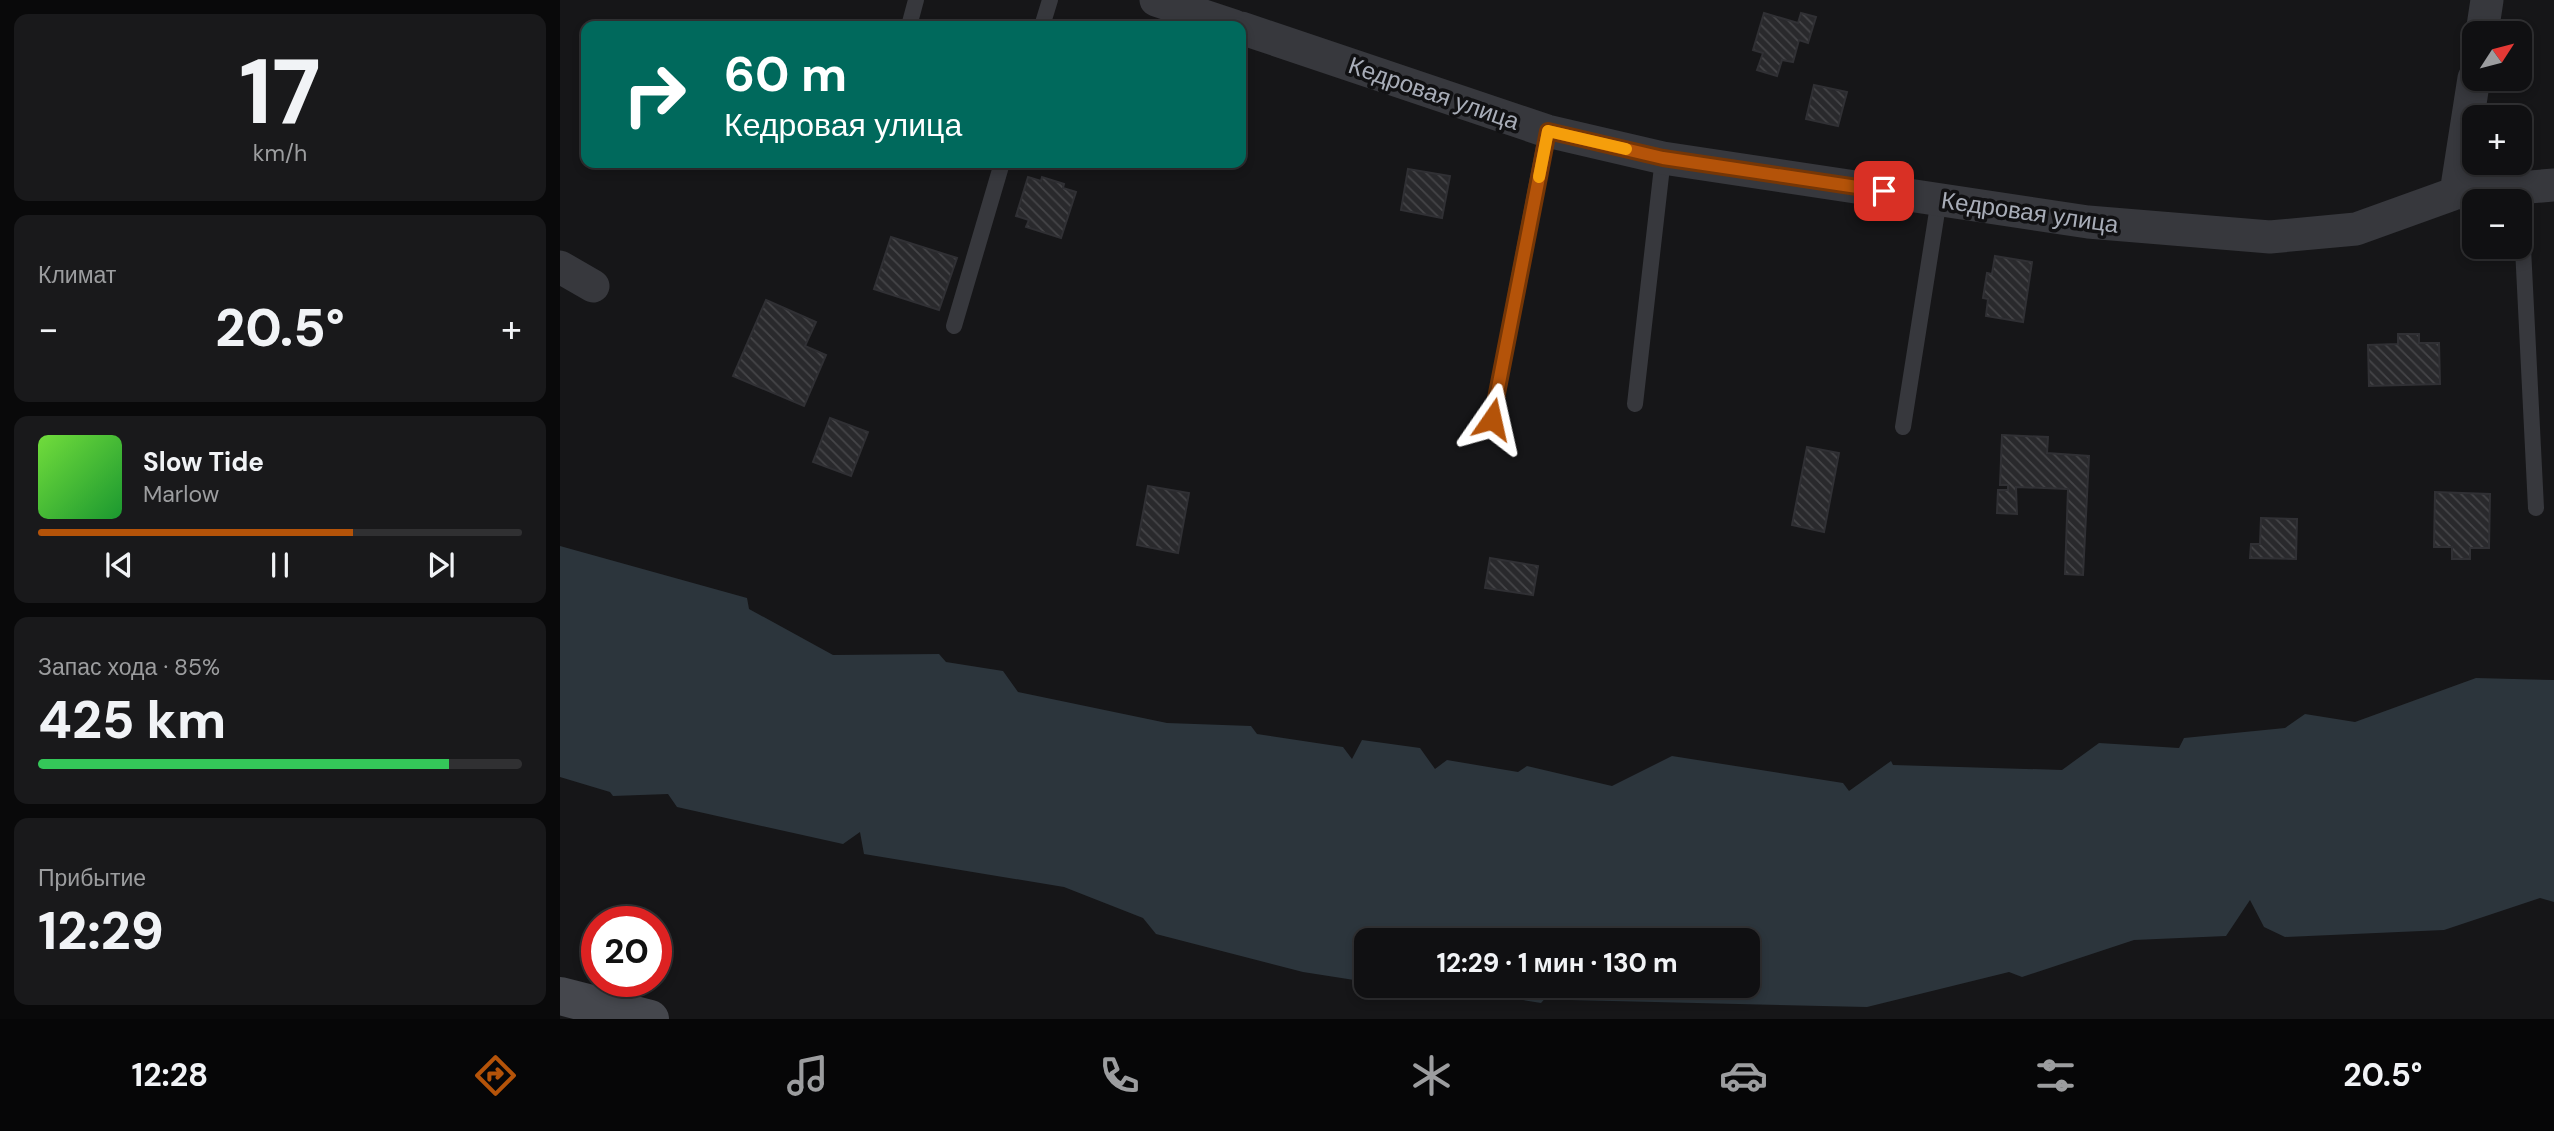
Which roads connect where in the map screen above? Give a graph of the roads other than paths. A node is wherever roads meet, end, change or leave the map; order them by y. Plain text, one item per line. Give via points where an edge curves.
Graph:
1 (916, 0) edge
2 (1050, 0) edge
3 (1156, 0) edge
4 (2487, 0) edge
5 (910, 21) edge
6 (1044, 21) edge
7 (1219, 21) edge
8 (2484, 21) edge
9 (1246, 31) edge
10 (2472, 91) edge
11 (1548, 131) junction
12 (1663, 158) junction
13 (1001, 168) edge
14 (2554, 185) edge
15 (2520, 188) junction
16 (2456, 193) junction
17 (1939, 199) junction
18 (560, 267) edge
19 (593, 286) dead end
20 (954, 326) dead end
21 (1635, 404) dead end
22 (1492, 419) dead end
23 (1903, 427) dead end
24 (2536, 508) dead end
25 (560, 996) edge
26 (650, 1019) edge

1 - 5 lane
2 - 6 lane
3 - 7 street
4 - 8 street
9 - 11 street, Кедровая улица
10 - 16 street
11 - 12 street, Кедровая улица
11 - 22 lane
12 - 17 street, Кедровая улица
12 - 21 lane
13 - 20 lane
14 - 15 street, Кедровая улица
15 - 16 street, Кедровая улица
15 - 24 lane
16 - 17 street, Кедровая улица via 2356,229 2270,237 2088,222
17 - 23 lane
18 - 19 street
25 - 26 main road

